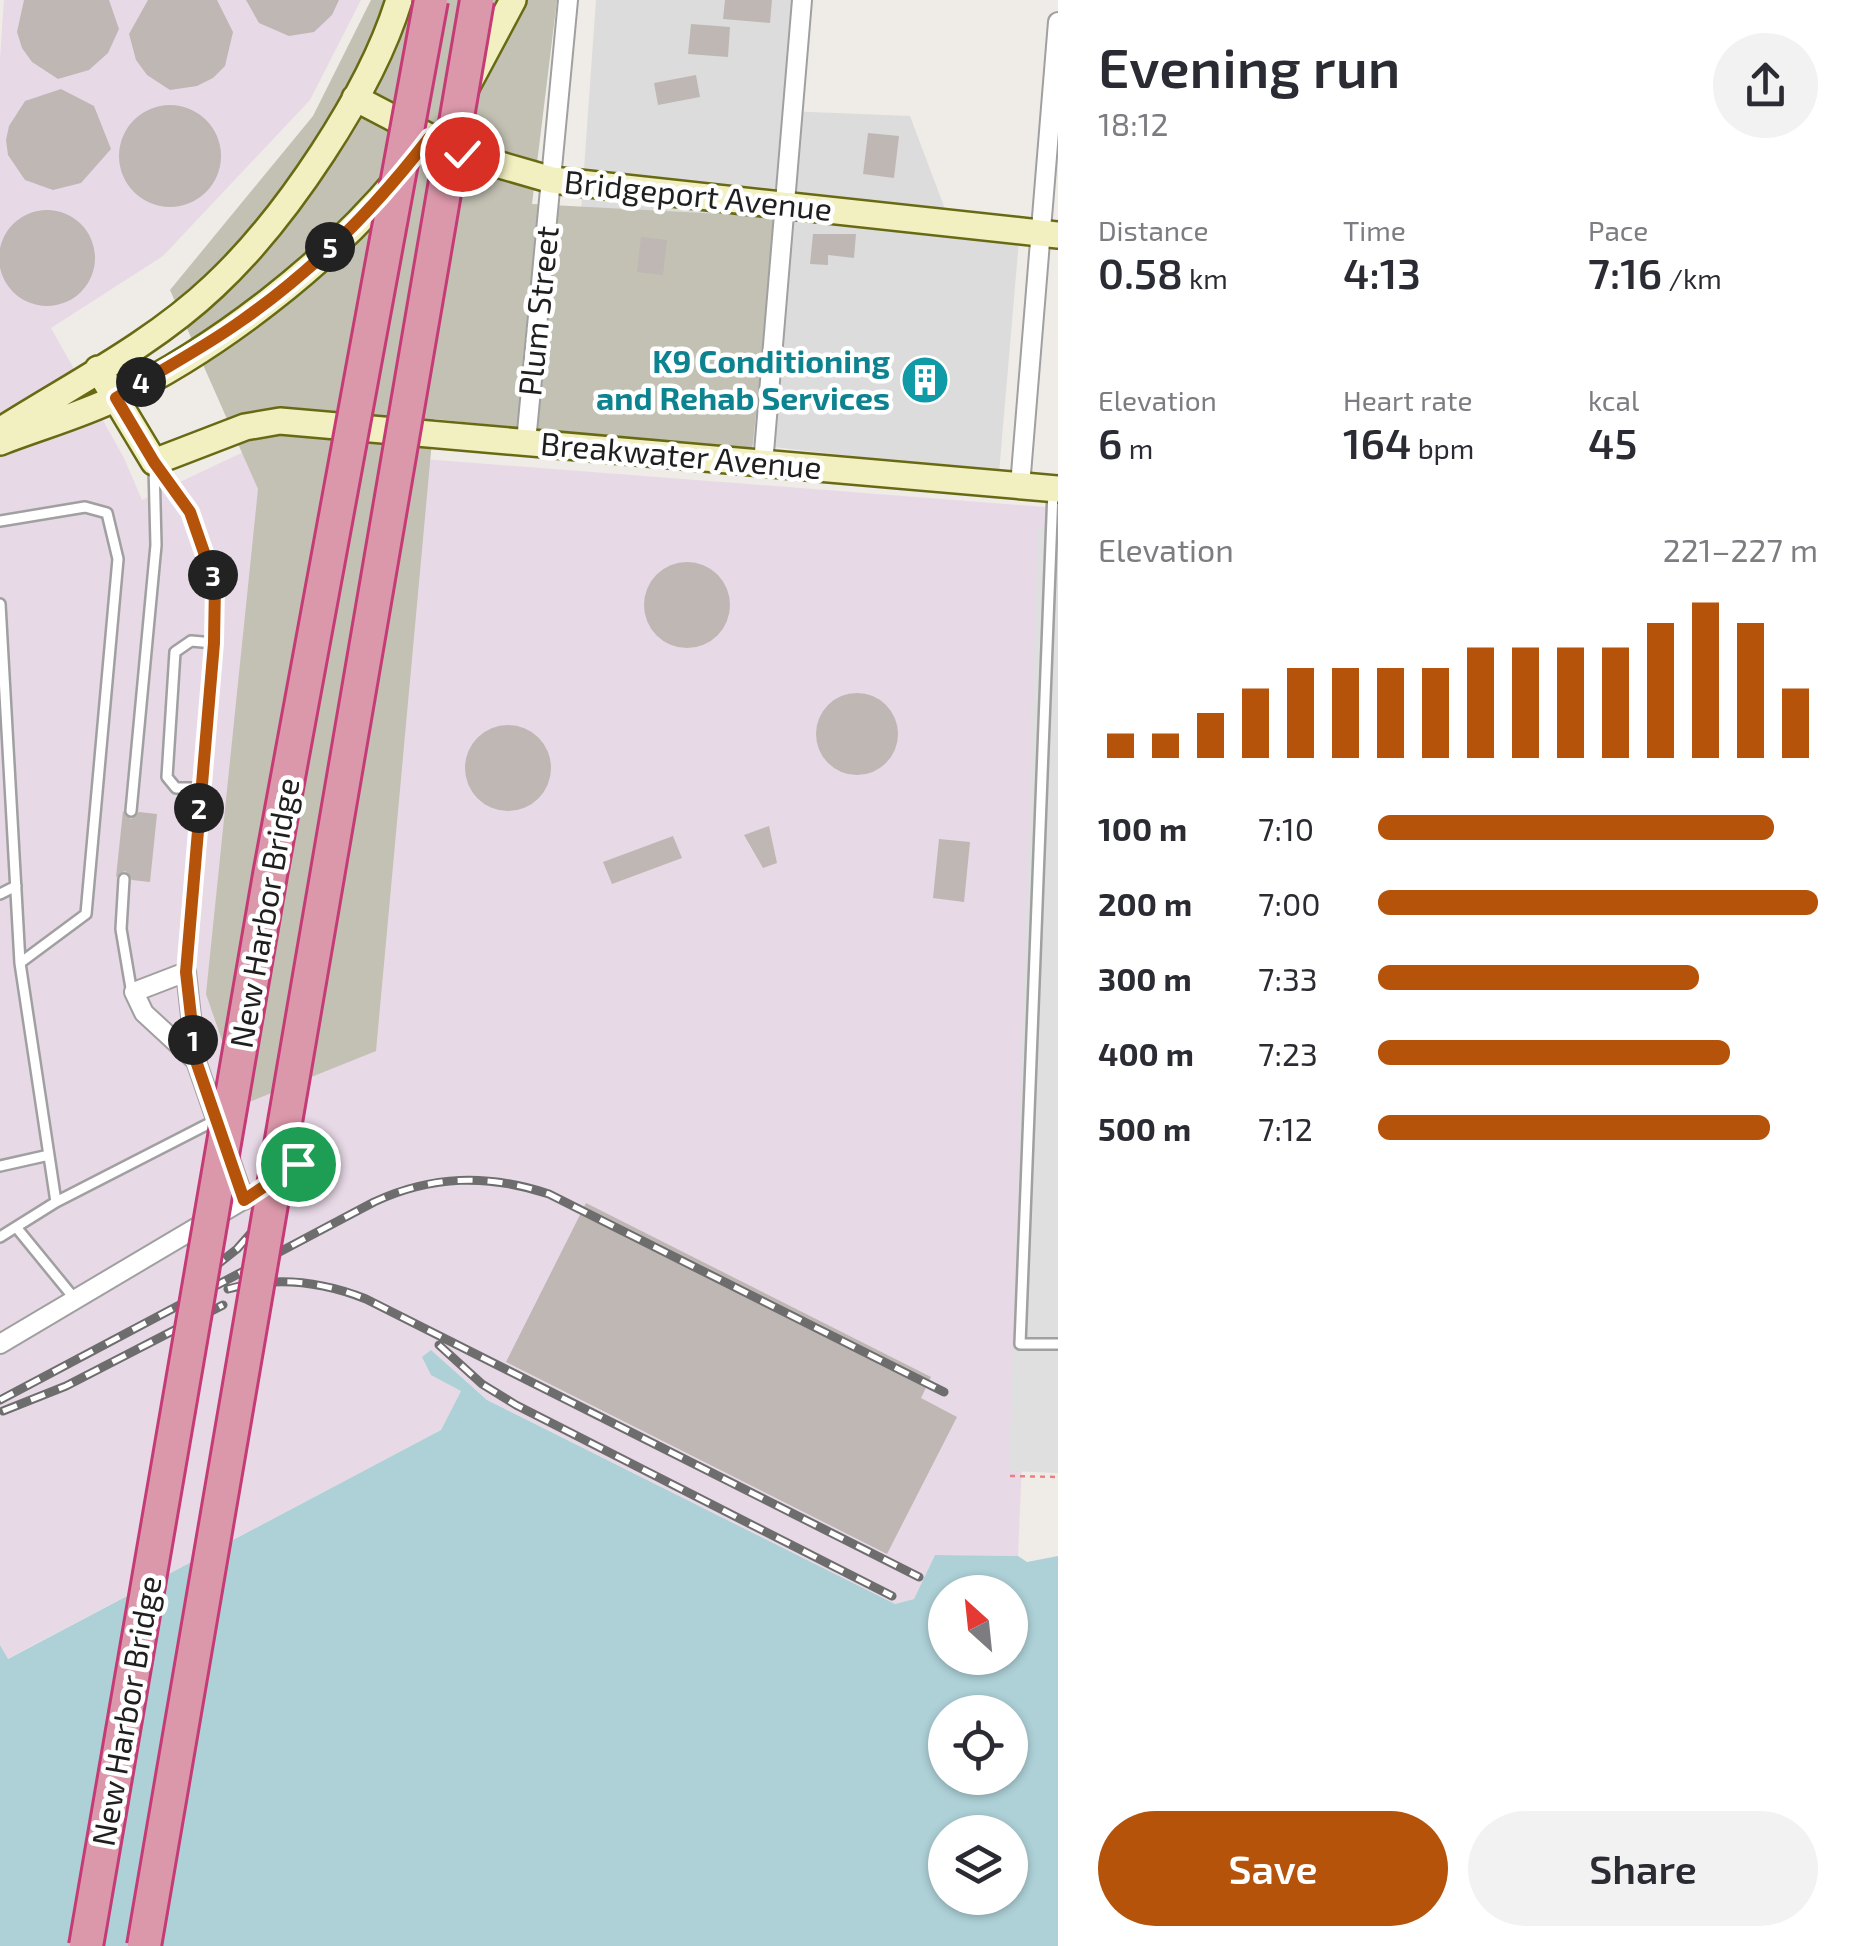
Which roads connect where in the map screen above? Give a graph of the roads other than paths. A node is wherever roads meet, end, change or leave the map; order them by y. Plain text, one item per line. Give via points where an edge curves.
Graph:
1 (399, 0) edge
2 (431, 0) edge
3 (477, 0) edge
4 (513, 0) edge
5 (568, 0) edge
6 (802, 0) edge
7 (1058, 22) edge
8 (355, 98) junction
9 (429, 138) junction
10 (552, 180) junction
11 (786, 206) junction
12 (1050, 234) edge
13 (98, 370) junction
14 (116, 398) junction
15 (0, 432) edge
16 (0, 442) edge
17 (526, 442) junction
18 (154, 462) junction
19 (763, 464) junction
20 (1020, 486) junction
21 (1056, 489) edge
22 (0, 521) edge
23 (0, 605) edge
24 (214, 643) junction
25 (201, 788) junction
26 (132, 811) dead end
27 (124, 880) dead end
28 (16, 886) junction
29 (0, 894) edge
30 (20, 963) junction
31 (186, 972) junction
32 (132, 994) junction
33 (196, 1061) junction
34 (214, 1120) junction
35 (50, 1155) junction
36 (298, 1164) dead end
37 (0, 1166) edge
38 (244, 1200) junction
39 (56, 1202) junction
40 (16, 1227) junction
41 (0, 1237) edge
42 (74, 1298) junction
43 (0, 1344) edge
44 (1058, 1344) edge
45 (86, 1946) edge
46 (144, 1946) edge

1 - 8 street via 388,37
2 - 45 highway, New Harbor Bridge, bridge via 270,876
3 - 46 highway, New Harbor Bridge, bridge
4 - 9 street via 460,98
5 - 10 street, Plum Street
6 - 11 street
7 - 12 street
8 - 9 street, Bridgeport Avenue
8 - 13 street via 260,236 214,287
9 - 10 street, Bridgeport Avenue via 512,172
9 - 14 street via 314,263 241,322
10 - 11 street, Bridgeport Avenue
10 - 17 street, Plum Street
11 - 12 street, Bridgeport Avenue
11 - 19 street
12 - 20 street
13 - 14 street
13 - 15 street
14 - 16 street
14 - 18 street
17 - 18 street, Breakwater Avenue via 256,424
17 - 19 street, Breakwater Avenue
18 - 24 lane via 190,512 204,546 215,584
18 - 26 lane via 156,546
19 - 20 street, Breakwater Avenue
20 - 21 street, Breakwater Avenue
21 - 44 lane via 1020,1344
22 - 30 lane via 85,506 107,513 118,559 86,914
23 - 28 lane
24 - 25 lane
24 - 25 lane via 191,641 175,652 166,777 176,788
25 - 31 lane
27 - 32 lane via 122,929
28 - 29 lane
28 - 30 lane
30 - 35 lane
31 - 32 street
31 - 33 street
32 - 33 street via 144,1014
33 - 34 street
34 - 38 street
34 - 39 lane
35 - 37 lane
35 - 39 lane
36 - 38 street
38 - 42 street
39 - 40 lane
40 - 41 lane
40 - 42 lane
42 - 43 street

